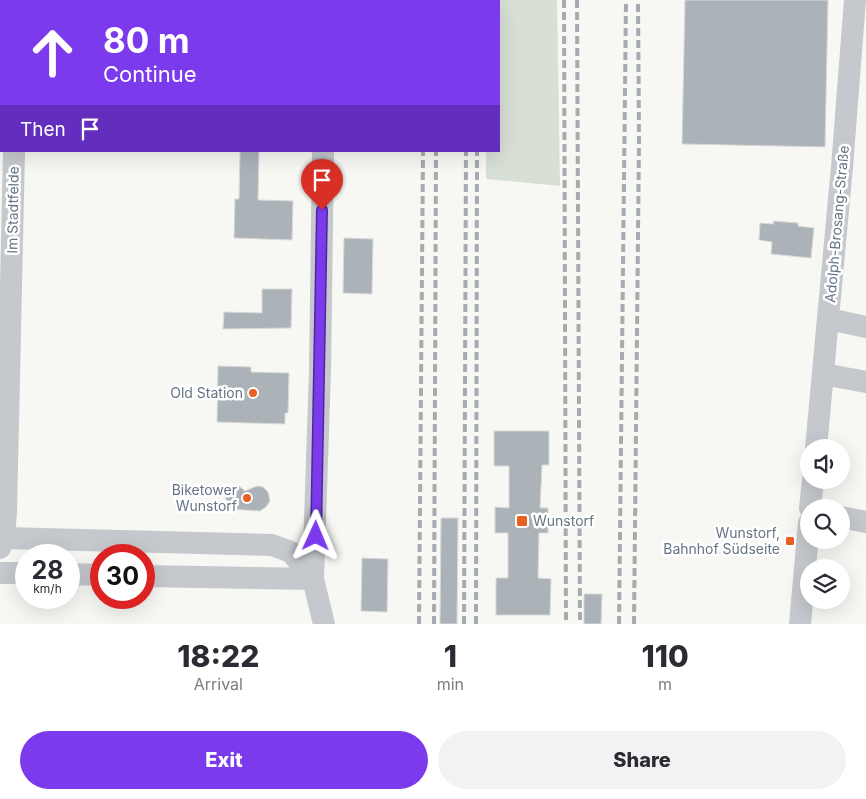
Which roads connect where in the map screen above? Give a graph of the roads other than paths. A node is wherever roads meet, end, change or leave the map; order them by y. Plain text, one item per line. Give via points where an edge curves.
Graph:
1 (855, 0) edge
2 (859, 46) edge
3 (14, 152) edge
4 (323, 152) edge
5 (829, 318) junction
6 (866, 327) edge
7 (824, 374) junction
8 (866, 382) edge
9 (817, 439) edge
10 (850, 519) edge
11 (866, 522) edge
12 (2, 543) edge
13 (807, 549) edge
14 (0, 573) edge
15 (15, 573) edge
16 (155, 576) edge
17 (313, 579) junction
18 (324, 624) edge
19 (800, 624) edge

1 - 2 street, Adolph-Brosang-Straße
2 - 5 street, Adolph-Brosang-Straße
3 - 12 street, Im Stadtfelde
4 - 17 street
5 - 6 street
5 - 7 street, Adolph-Brosang-Straße
7 - 8 street
7 - 9 street, Adolph-Brosang-Straße
10 - 11 street
12 - 17 street, Im Stadtfelde via 272,545 292,552
13 - 19 street
14 - 15 street
16 - 17 street
17 - 18 street

